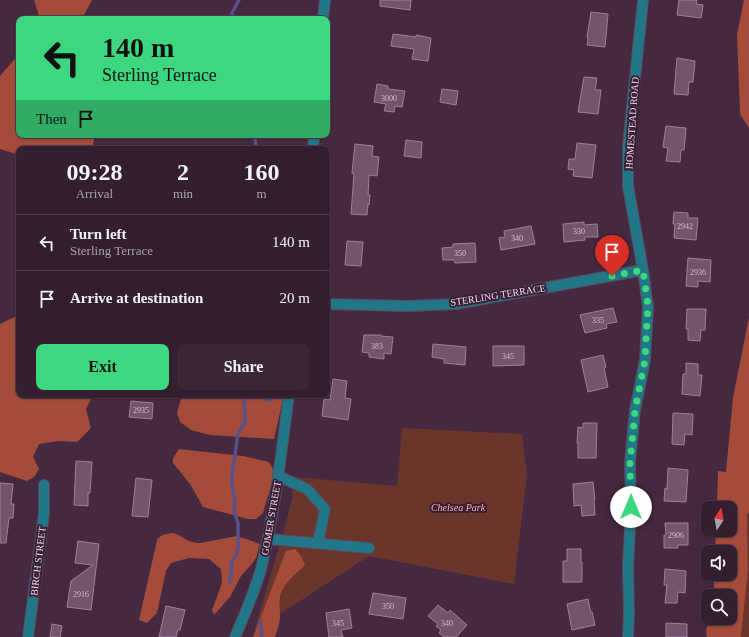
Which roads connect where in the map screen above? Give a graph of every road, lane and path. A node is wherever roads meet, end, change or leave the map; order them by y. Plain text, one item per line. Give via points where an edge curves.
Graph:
1 (325, 0) edge
2 (643, 0) edge
3 (323, 16) edge
4 (643, 270) junction
5 (330, 304) edge
6 (289, 398) edge
7 (278, 476) junction
8 (44, 485) dead end
9 (268, 539) junction
10 (318, 543) junction
11 (369, 548) dead end
12 (28, 637) edge
13 (235, 637) edge
14 (628, 637) edge

1 - 3 street
2 - 4 street, HOMESTEAD ROAD via 628,147 628,186
4 - 5 street, STERLING TERRACE via 456,304
4 - 14 street, HOMESTEAD ROAD via 648,306 645,360 635,410 630,462
6 - 7 street, GOMER STREET
7 - 9 street, GOMER STREET
7 - 10 street via 306,489 325,509
8 - 12 street, BIRCH STREET via 42,532
9 - 10 street
9 - 13 street, GOMER STREET via 261,570
10 - 11 street

